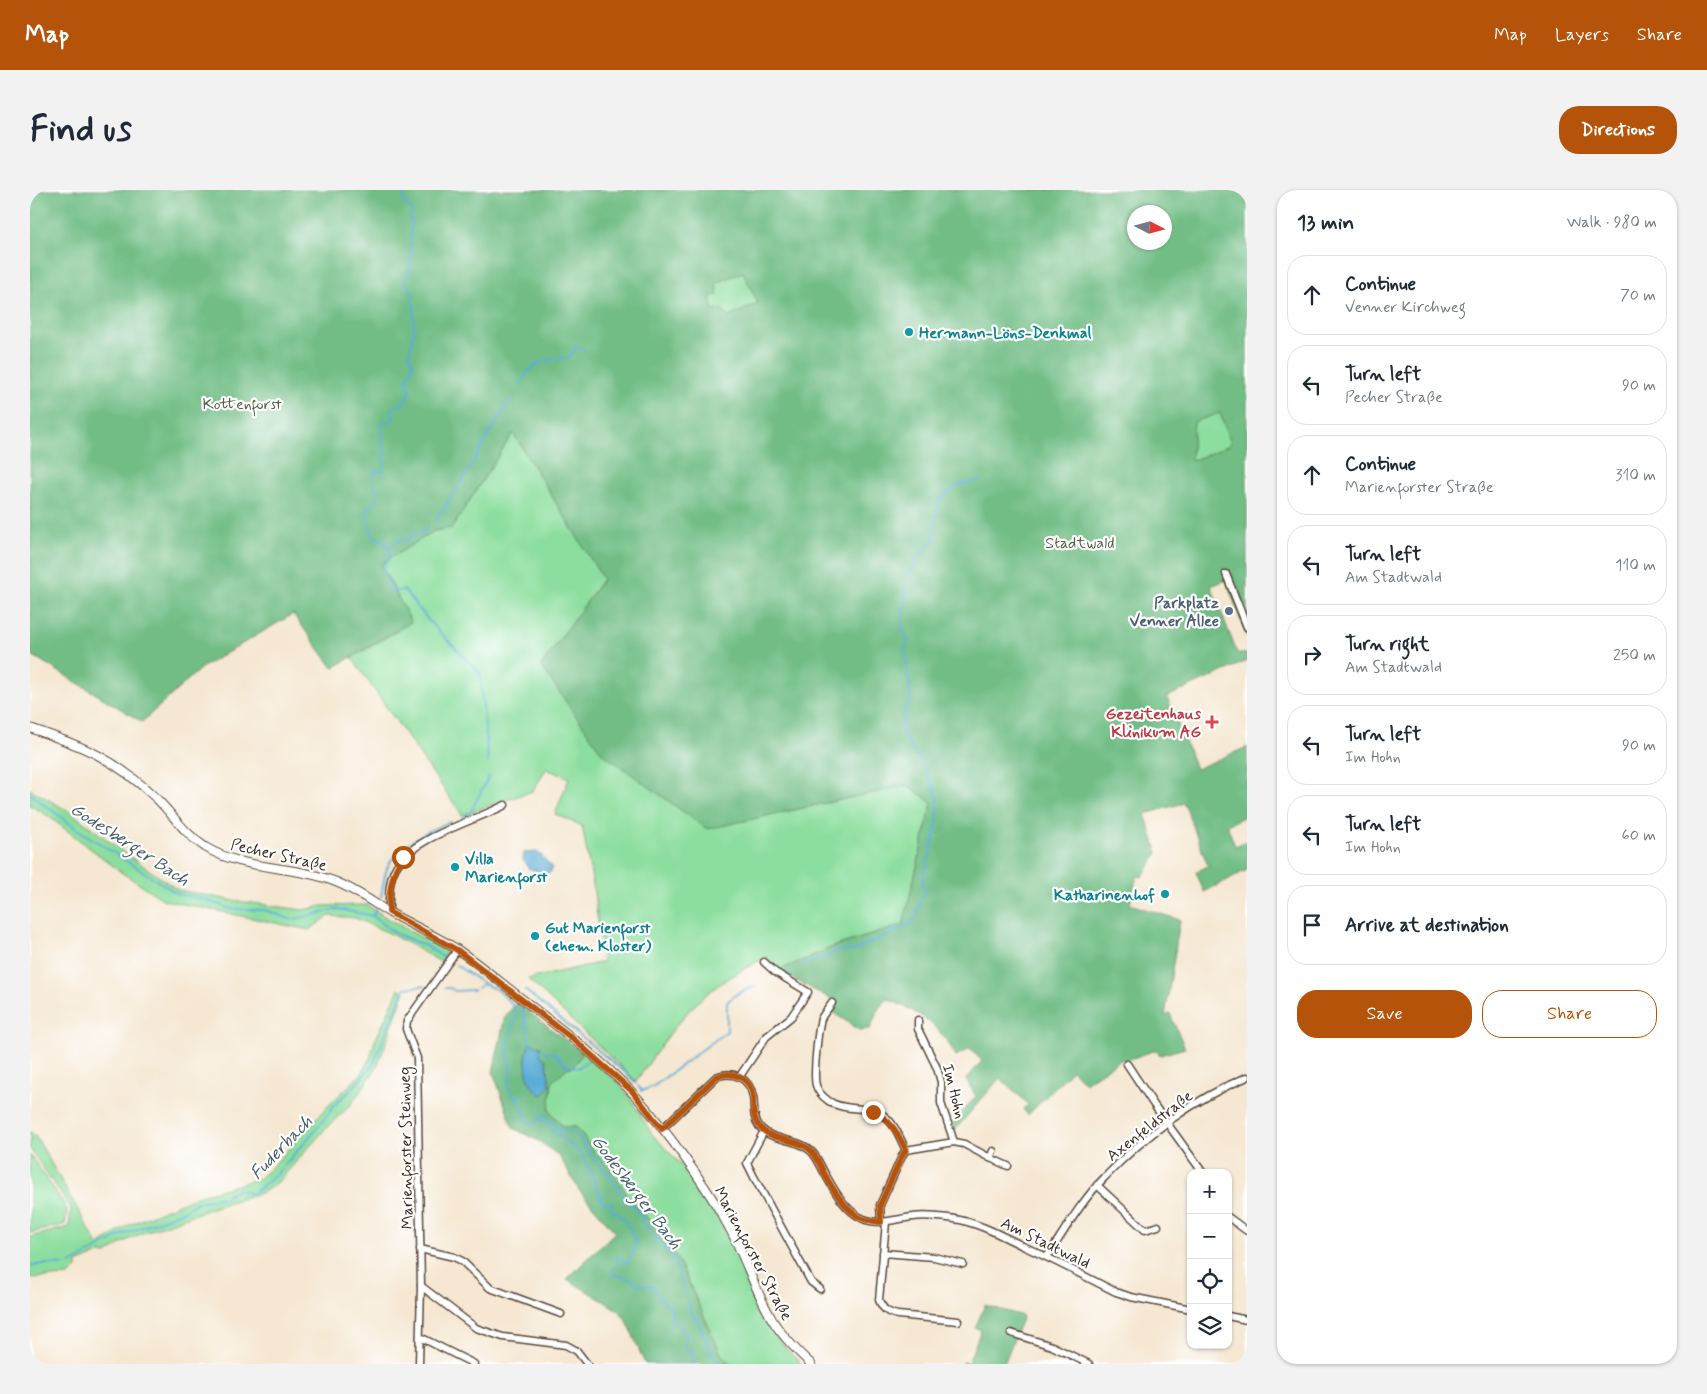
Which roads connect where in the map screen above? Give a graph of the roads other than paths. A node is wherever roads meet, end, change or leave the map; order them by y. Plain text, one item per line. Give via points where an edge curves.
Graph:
1 (1226, 574) dead end
2 (1247, 627) edge
3 (30, 728) edge
4 (505, 805) dead end
5 (389, 912) junction
6 (457, 950) junction
7 (764, 962) dead end
8 (832, 1003) dead end
9 (918, 1020) dead end
10 (1127, 1064) dead end
11 (740, 1076) junction
12 (1247, 1077) edge
13 (1168, 1123) junction
14 (662, 1129) junction
15 (764, 1131) junction
16 (954, 1142) junction
17 (906, 1150) junction
18 (1008, 1166) dead end
19 (1200, 1169) edge
20 (1097, 1185) junction
21 (1232, 1220) edge
22 (884, 1222) junction
23 (1158, 1226) dead end
24 (1247, 1231) edge
25 (420, 1250) junction
26 (883, 1253) junction
27 (1047, 1257) junction
28 (962, 1264) dead end
29 (421, 1286) junction
30 (820, 1289) dead end
31 (1187, 1308) edge
32 (561, 1314) dead end
33 (1232, 1317) edge
34 (1247, 1320) edge
35 (958, 1321) dead end
36 (1011, 1333) dead end
37 (420, 1338) junction
38 (419, 1364) edge
39 (474, 1364) edge
40 (588, 1364) edge
41 (811, 1364) edge
42 (1089, 1364) edge

1 - 2 street
3 - 5 main road, Pecher Straße via 77,744 118,766 205,847 235,860 333,880
4 - 5 street via 448,829 403,857 391,882
5 - 6 main road, Pecher Straße
6 - 14 main road, Marienforster Straße via 618,1078
6 - 25 street, Marienforster Steinweg via 407,1021 406,1029 418,1058
7 - 11 street via 808,992 791,1017 766,1037
8 - 17 street via 822,1019 816,1085 832,1103 862,1108 883,1116 892,1124
9 - 16 street, Im Hohn via 918,1029 938,1068 941,1103
10 - 13 street
11 - 14 street via 727,1074 716,1077
11 - 15 street via 750,1088 754,1114
12 - 13 street, Axenfeldstraße via 1225,1086
13 - 19 street
13 - 20 street, Axenfeldstraße
14 - 41 main road, Marienforster Straße via 698,1178 731,1232 772,1319
15 - 22 street, Am Stadtwald via 811,1151 832,1188 853,1213 864,1219
15 - 30 street via 747,1163 812,1282
16 - 17 street, Im Hohn
16 - 18 street, Im Hohn via 992,1155
17 - 22 street via 880,1205
20 - 23 street via 1145,1230
20 - 27 street, Axenfeldstraße
21 - 24 street
22 - 26 street
22 - 27 street, Am Stadtwald via 937,1216 958,1220
25 - 29 street, Marienforster Steinweg
25 - 32 street via 454,1256 494,1290
26 - 28 street via 934,1257
26 - 35 street via 879,1300 885,1311
27 - 31 street, Am Stadtwald via 1116,1292
29 - 37 street, Marienforster Steinweg
29 - 40 street via 476,1328 503,1336 566,1345 577,1351
33 - 34 street
36 - 42 street via 1052,1346
37 - 38 street, Marienforster Steinweg
37 - 39 street

